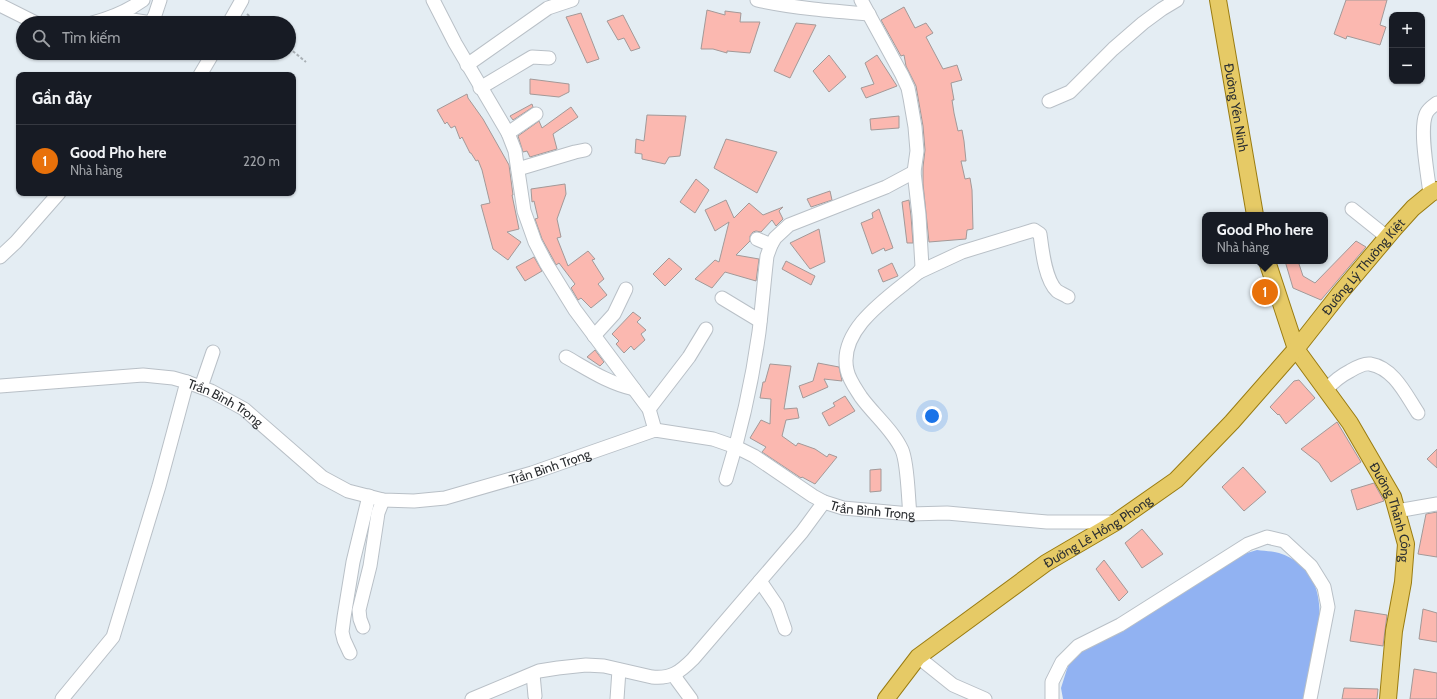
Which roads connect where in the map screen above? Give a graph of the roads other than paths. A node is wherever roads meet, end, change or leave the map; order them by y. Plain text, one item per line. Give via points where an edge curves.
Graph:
1 (143, 0) edge
2 (160, 0) edge
3 (433, 0) edge
4 (572, 0) edge
5 (757, 0) edge
6 (862, 0) edge
7 (1177, 0) edge
8 (1218, 0) edge
9 (239, 1) edge
10 (0, 4) edge
11 (869, 14) junction
12 (23, 16) edge
13 (114, 16) edge
14 (154, 16) edge
15 (232, 16) edge
16 (549, 58) dead end
17 (209, 60) edge
18 (468, 65) junction
19 (202, 72) edge
20 (480, 88) junction
21 (1049, 101) dead end
22 (1437, 104) edge
23 (536, 114) dead end
24 (508, 133) junction
25 (586, 150) dead end
26 (518, 169) junction
27 (914, 172) junction
28 (1434, 192) edge
29 (56, 196) edge
30 (1352, 209) dead end
31 (1254, 212) edge
32 (1387, 237) junction
33 (757, 239) dead end
34 (771, 245) junction
35 (0, 257) edge
36 (1268, 264) edge
37 (919, 272) junction
38 (626, 289) dead end
39 (1068, 297) dead end
40 (722, 298) dead end
41 (760, 322) junction
42 (706, 329) dead end
43 (594, 336) junction
44 (1296, 349) junction
45 (213, 352) dead end
46 (566, 357) dead end
47 (187, 382) junction
48 (0, 386) edge
49 (201, 387) junction
50 (634, 389) junction
51 (1326, 390) junction
52 (649, 409) junction
53 (1418, 413) dead end
54 (655, 430) junction
55 (736, 447) junction
56 (726, 478) dead end
57 (369, 496) junction
58 (383, 500) junction
59 (824, 502) junction
60 (1437, 504) edge
61 (1397, 511) junction
62 (910, 514) junction
63 (1116, 522) junction
64 (760, 581) junction
65 (363, 627) dead end
66 (785, 629) dead end
67 (350, 653) dead end
68 (918, 657) junction
69 (619, 670) junction
70 (533, 674) junction
71 (675, 675) junction
72 (535, 696) dead end
73 (62, 699) edge
74 (472, 699) edge
75 (617, 699) edge
76 (691, 699) edge
77 (886, 699) edge
78 (985, 699) edge
79 (1052, 699) edge
80 (1310, 699) edge
81 (1388, 699) edge

1 - 13 street
2 - 14 street
3 - 18 street
4 - 18 street via 548,8
5 - 11 street
6 - 11 street
7 - 21 street via 1143,23 1070,92
8 - 31 main road, Đường Yên Ninh
9 - 15 street
10 - 12 street
11 - 27 street via 908,88 916,133
16 - 20 street via 532,57
17 - 19 street
18 - 20 street
20 - 24 street
22 - 28 street via 1426,114 1424,125 1424,144
23 - 24 street
24 - 26 street
25 - 26 street
26 - 43 street via 524,211 535,242 575,310
27 - 34 street via 886,187 789,225
27 - 37 street via 922,267
28 - 32 main road, Đường Lý Thường Kiệt via 1413,208
29 - 35 street
30 - 32 street
32 - 44 main road, Đường Lý Thường Kiệt
33 - 34 street
34 - 41 street via 767,256
36 - 44 main road
37 - 39 street via 962,252 1034,230 1040,234 1051,282 1057,290
37 - 62 street via 876,307 850,340 846,353 852,383 903,452
38 - 43 street via 614,314
40 - 41 street
41 - 55 street via 749,392
42 - 52 street via 689,358
43 - 50 street
44 - 51 main road, Đường Thành Công
44 - 63 main road, Đường Lê Hồng Phong via 1232,422 1176,480
45 - 49 street
46 - 50 street via 606,380
47 - 48 street, Trần Bình Trọng via 143,375
47 - 49 street, Trần Bình Trọng
47 - 73 street via 113,638
49 - 57 street, Trần Bình Trọng via 244,409 322,477 348,491
50 - 52 street
51 - 53 street via 1334,380 1360,365 1369,363 1392,376
51 - 61 main road, Đường Thành Công via 1375,464 1393,496
52 - 54 street
54 - 55 street, Trần Bình Trọng via 713,439
54 - 58 street, Trần Bình Trọng via 532,472 445,498
55 - 56 street
55 - 59 street, Trần Bình Trọng
57 - 58 street, Trần Bình Trọng
57 - 67 street via 353,562 342,632
58 - 65 street via 378,513 370,566 359,610
59 - 62 street, Trần Bình Trọng via 843,508
59 - 64 street
60 - 61 street
61 - 81 main road, Đường Thành Công via 1406,544 1404,582 1394,631
62 - 63 street, Trần Bình Trọng via 947,513 1047,522
63 - 68 main road, Đường Lê Hồng Phong via 1046,563
64 - 66 street via 777,606
64 - 71 street via 693,659
68 - 77 main road, Đường Lê Hồng Phong
68 - 78 street via 953,685
69 - 70 street via 586,665
69 - 71 street via 659,678
69 - 75 street
70 - 72 street
70 - 74 street
71 - 76 street
79 - 80 street via 1052,682 1062,662 1078,646 1120,625 1248,544 1266,537 1284,541 1312,566 1324,587 1328,607

